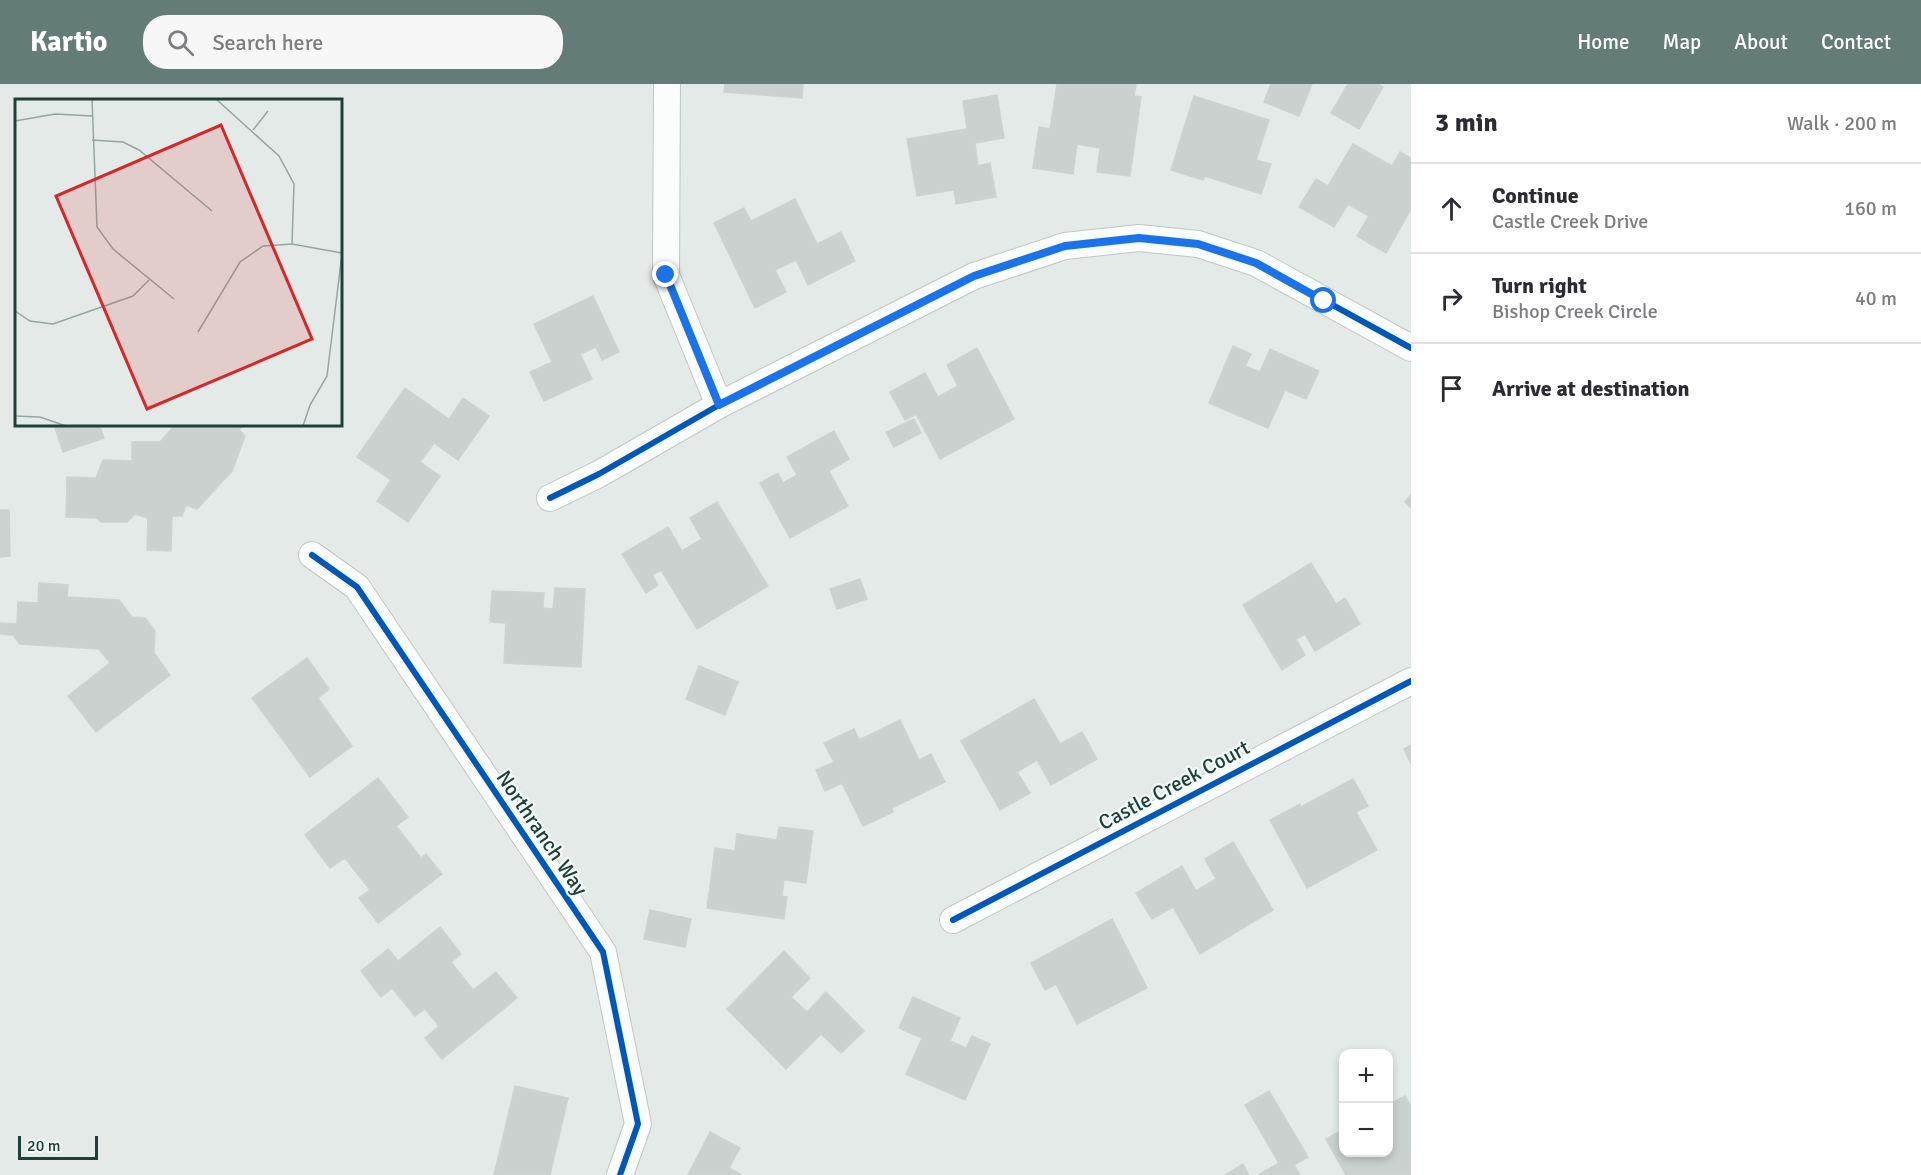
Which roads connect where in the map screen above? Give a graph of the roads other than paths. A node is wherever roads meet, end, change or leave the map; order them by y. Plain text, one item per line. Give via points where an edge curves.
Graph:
1 (667, 84) edge
2 (1411, 348) edge
3 (719, 405) junction
4 (549, 498) dead end
5 (312, 555) dead end
6 (1411, 681) edge
7 (953, 920) dead end
8 (620, 1175) edge

1 - 3 street via 666,275
2 - 3 street via 1256,263 1198,244 1139,238 1065,246 974,276
3 - 4 street
5 - 8 street, Northranch Way via 357,587 603,952 638,1124
6 - 7 street, Castle Creek Court

